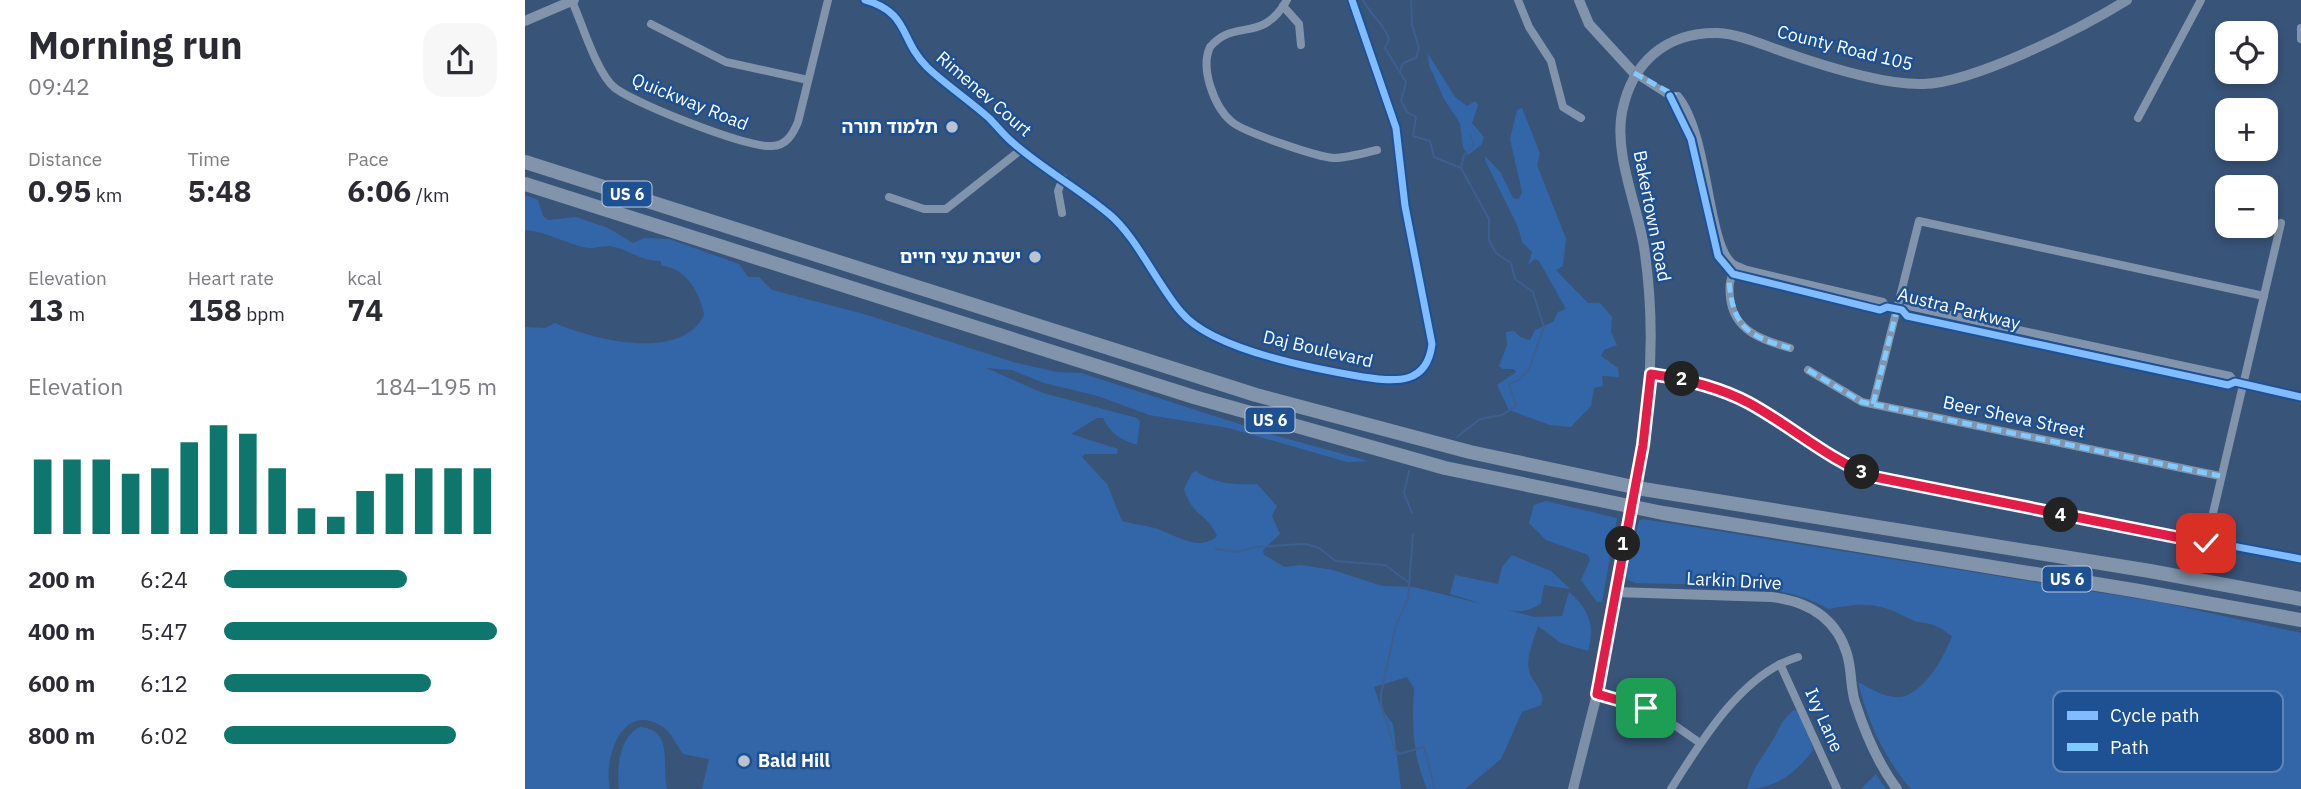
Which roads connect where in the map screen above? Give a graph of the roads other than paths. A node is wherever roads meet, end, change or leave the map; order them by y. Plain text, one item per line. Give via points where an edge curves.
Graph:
1 (828, 0) edge
2 (865, 0) edge
3 (1352, 0) edge
4 (1518, 0) edge
5 (1579, 0) edge
6 (2127, 0) edge
7 (2201, 0) edge
8 (573, 1) edge
9 (1285, 3) edge
10 (525, 21) edge
11 (650, 24) dead end
12 (2301, 28) edge
13 (2301, 39) edge
14 (1301, 45) dead end
15 (1635, 73) junction
16 (808, 80) junction
17 (1581, 118) dead end
18 (2138, 118) dead end
19 (1022, 149) junction
20 (1377, 150) dead end
21 (525, 162) edge
22 (1063, 178) junction
23 (525, 184) edge
24 (889, 197) dead end
25 (1062, 213) dead end
26 (2281, 223) dead end
27 (1735, 270) junction
28 (2264, 296) junction
29 (1899, 309) junction
30 (1790, 348) dead end
31 (1808, 370) dead end
32 (1651, 374) junction
33 (2239, 383) junction
34 (2301, 397) edge
35 (1873, 404) junction
36 (2220, 476) junction
37 (2206, 543) junction
38 (2301, 559) edge
39 (1615, 592) junction
40 (2301, 599) edge
41 (2301, 621) edge
42 (1798, 657) dead end
43 (1780, 664) junction
44 (1597, 694) junction
45 (1700, 743) junction
46 (1573, 789) edge
47 (1671, 789) edge
48 (1837, 789) edge
49 (1897, 789) edge

1 - 16 street, Quickway Road
2 - 19 street, Rimenev Court via 890,10 927,66
3 - 22 street, Daj Boulevard via 1396,128 1405,206 1432,344 1430,359 1420,373 1388,381 1359,376 1229,344 1205,333 1180,312 1121,225
4 - 17 street via 1551,61 1563,107
5 - 15 street via 1589,24
6 - 15 main road, County Road 105 via 2052,40 1939,83 1906,83 1855,72 1719,33 1680,38 1655,52
7 - 18 street
8 - 10 street
8 - 16 street, Quickway Road via 614,88 736,139 772,146 788,139 798,122
9 - 14 street via 1299,24
9 - 20 street via 1263,27 1226,33 1210,47 1207,70 1221,110 1241,128 1312,153 1335,158
11 - 16 street via 726,62
12 - 13 street
15 - 27 street via 1671,96 1691,139 1717,256
15 - 32 main road, Bakertown Road via 1622,112 1621,141 1644,250
19 - 22 street, Rimenev Court
19 - 24 street via 946,209 924,209
21 - 40 highway, US 6 via 1221,384 1422,440 1655,491
22 - 25 street via 1058,191
23 - 41 highway, US 6 via 1218,405 1445,468 1663,513
26 - 28 street
27 - 29 street, Austra Parkway via 1880,310
27 - 30 street via 1729,281 1737,319 1747,331
28 - 29 street via 1919,221
28 - 33 street
29 - 33 street, Austra Parkway via 1923,309 2230,376
29 - 35 street
31 - 35 street, Beer Sheva Street
32 - 37 street via 1695,382 1739,398 1828,456 1875,477
32 - 39 main road, Bakertown Road, bridge
33 - 34 street, Austra Parkway
33 - 36 street
35 - 36 street, Beer Sheva Street
36 - 37 street
37 - 38 street
39 - 44 main road, Bakertown Road
39 - 49 street, Larkin Drive via 1771,597 1792,599 1818,611 1840,636 1856,703
42 - 43 street
43 - 45 street via 1724,710
43 - 48 street, Ivy Lane
44 - 45 street via 1657,713
44 - 46 main road, Bakertown Road
45 - 47 street

